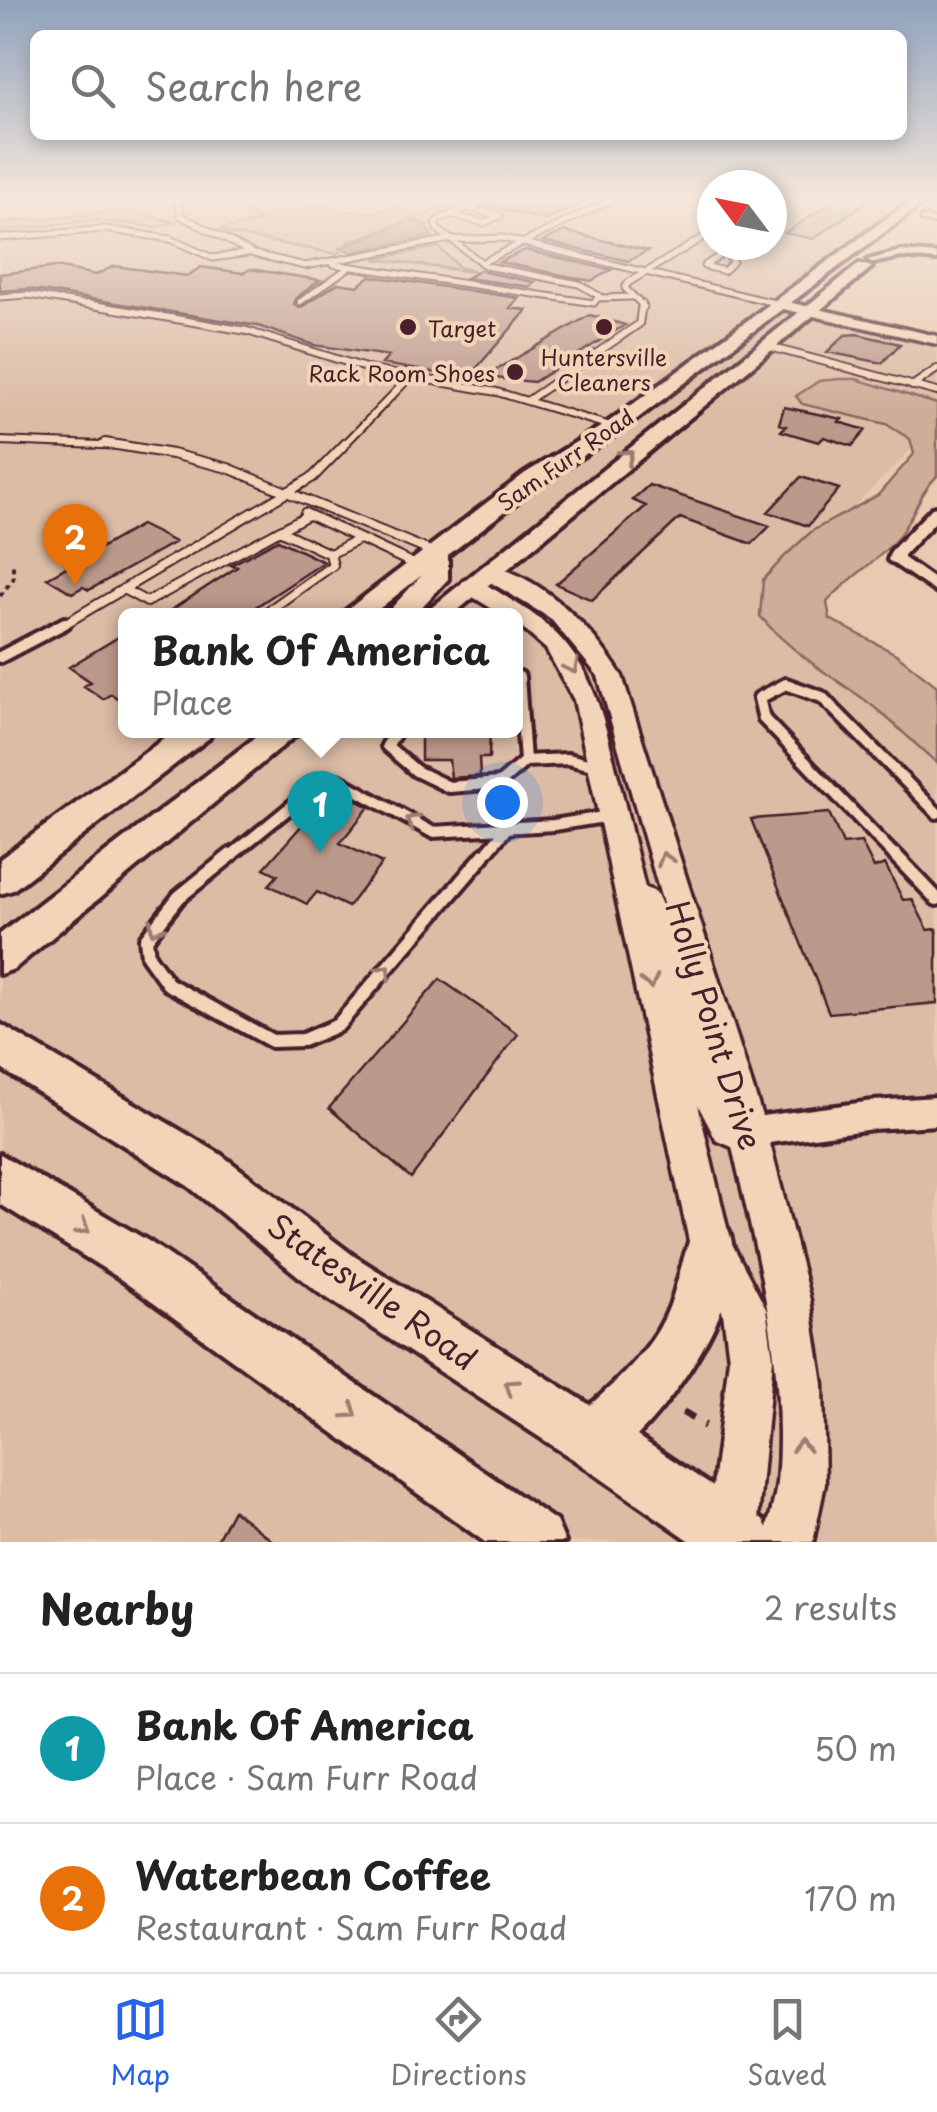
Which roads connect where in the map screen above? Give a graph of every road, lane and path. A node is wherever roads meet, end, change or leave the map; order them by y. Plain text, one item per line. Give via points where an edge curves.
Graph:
1 (347, 269) edge
2 (355, 269) edge
3 (498, 269) edge
4 (631, 269) edge
5 (648, 269) edge
6 (833, 269) edge
7 (862, 269) edge
8 (643, 272) junction
9 (631, 296) junction
10 (0, 297) edge
11 (598, 298) junction
12 (300, 302) dead end
13 (780, 304) junction
14 (809, 311) junction
15 (937, 340) edge
16 (766, 346) junction
17 (937, 369) edge
18 (408, 378) junction
19 (912, 386) junction
20 (937, 392) edge
21 (526, 400) junction
22 (614, 426) junction
23 (0, 440) edge
24 (284, 495) junction
25 (300, 502) junction
26 (937, 511) edge
27 (306, 516) junction
28 (281, 531) junction
29 (359, 539) junction
30 (193, 548) junction
31 (330, 554) junction
32 (218, 560) junction
33 (427, 560) junction
34 (14, 566) dead end
35 (480, 578) junction
36 (124, 588) junction
37 (937, 588) edge
38 (0, 596) edge
39 (146, 602) junction
40 (143, 608) edge
41 (272, 608) edge
42 (363, 608) edge
43 (405, 608) edge
44 (444, 608) edge
45 (515, 608) edge
46 (523, 615) edge
47 (0, 657) edge
48 (523, 732) edge
49 (187, 738) edge
50 (265, 738) edge
51 (277, 738) edge
52 (392, 738) edge
53 (525, 760) junction
54 (601, 767) junction
55 (206, 793) junction
56 (937, 813) edge
57 (611, 816) junction
58 (507, 828) junction
59 (0, 879) edge
60 (937, 899) edge
61 (0, 957) edge
62 (0, 1044) edge
63 (937, 1111) edge
64 (748, 1132) junction
65 (0, 1176) edge
66 (712, 1246) junction
67 (683, 1412) dead end
68 (704, 1426) dead end
69 (593, 1439) junction
70 (735, 1539) edge
71 (535, 1542) edge
72 (788, 1542) edge

1 - 12 lane
2 - 11 lane via 594,303
3 - 11 lane via 586,287
4 - 8 lane
5 - 8 lane
6 - 13 main road, Sam Furr Road
7 - 14 main road, Sam Furr Road
8 - 9 lane via 625,288
8 - 13 lane
9 - 11 lane
9 - 21 lane via 644,306 639,324
10 - 18 lane via 28,295 228,327
13 - 14 main road
13 - 22 main road, Sam Furr Road
14 - 15 main road
14 - 16 main road, Sam Furr Road
16 - 19 lane
35 -> 16 main road, Sam Furr Road
17 - 19 lane
18 - 21 lane
18 - 24 lane via 313,477
19 - 20 lane
21 - 22 lane
22 - 33 main road, Sam Furr Road via 532,478
22 - 35 main road via 575,480 483,556
23 - 24 lane via 167,451 233,470
24 - 25 lane
24 - 30 lane
25 - 27 lane
25 - 33 lane via 320,503
26 - 37 street via 896,560
27 - 28 lane
27 - 29 lane
28 - 31 lane
28 - 32 lane
29 - 31 lane
29 - 33 lane
30 - 32 lane
30 - 36 lane
31 - 41 lane via 333,565
32 - 39 lane
33 - 42 main road, Sam Furr Road
33 - 43 main road via 435,579
34 - 38 path
35 - 44 main road, Sam Furr Road
35 -> 45 main road, Holly Point Drive
64 -> 35 main road, Holly Point Drive via 610,676 573,623 526,590
36 - 39 lane
36 - 47 lane
39 - 40 lane
46 -> 54 main road, Holly Point Drive via 574,666
48 - 53 lane
49 - 59 main road
50 - 55 main road
51 - 55 main road
52 - 53 lane via 387,746 416,771 448,786 500,783
53 - 54 lane via 568,758
54 - 57 main road, Holly Point Drive
55 - 61 main road
56 - 60 lane via 822,697 786,684 758,698 764,719
57 - 58 lane
57 - 64 main road via 672,967 709,1089 730,1127
57 -> 66 main road, Holly Point Drive
58 -> 58 lane via 432,832 326,778 179,898 146,939 148,956 168,984 272,1041 303,1040 338,1026
69 -> 62 main road, Statesville Road via 336,1274 204,1170
63 - 64 street
72 -> 64 main road, Holly Point Drive via 801,1484 800,1384 790,1300
65 -> 71 main road via 133,1259
66 - 69 main road via 700,1298 665,1370
66 - 70 main road, Holly Point Drive via 744,1310 751,1358
67 - 68 path
69 - 70 main road, Statesville Road

